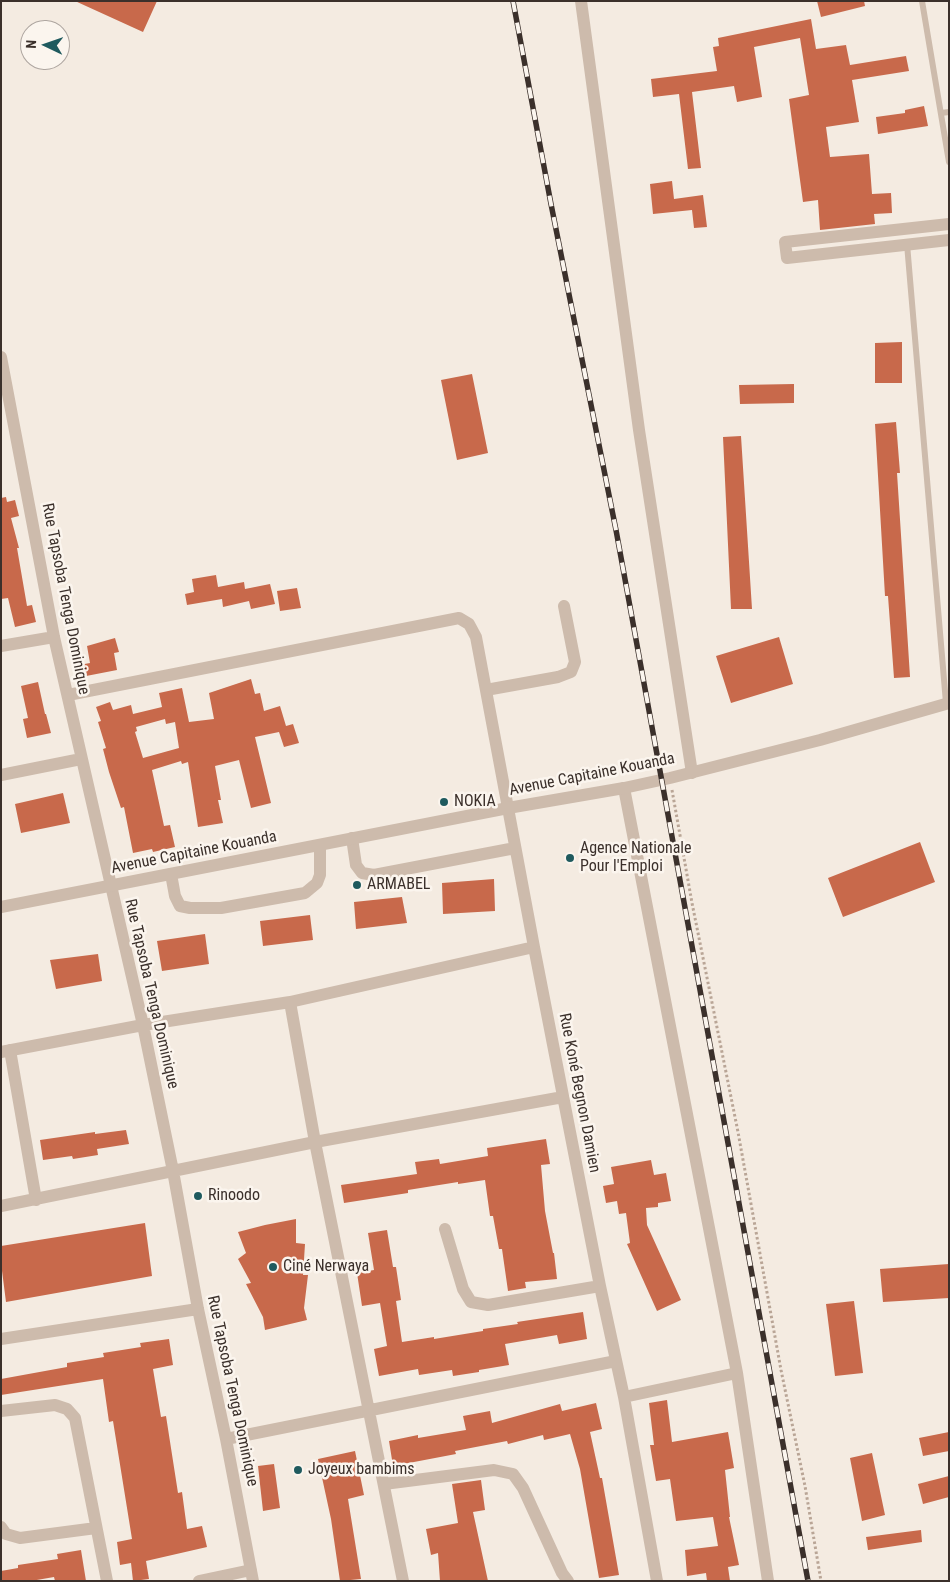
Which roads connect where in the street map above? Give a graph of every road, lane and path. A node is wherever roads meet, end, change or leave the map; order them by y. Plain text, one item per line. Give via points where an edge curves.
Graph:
1 (581, 1) edge
2 (922, 1) edge
3 (949, 112) edge
4 (941, 114) junction
5 (949, 162) edge
6 (949, 224) edge
7 (949, 240) edge
8 (907, 244) junction
9 (1, 357) edge
10 (4, 388) edge
11 (564, 606) dead end
12 (54, 637) junction
13 (1, 646) edge
14 (486, 690) junction
15 (68, 695) junction
16 (947, 703) edge
17 (81, 759) junction
18 (692, 773) junction
19 (1, 775) edge
20 (670, 778) junction
21 (624, 788) junction
22 (508, 808) junction
23 (352, 838) junction
24 (320, 845) junction
25 (515, 848) junction
26 (172, 874) junction
27 (110, 886) junction
28 (1, 907) edge
29 (534, 947) junction
30 (290, 1002) junction
31 (143, 1025) junction
32 (5, 1051) edge
33 (563, 1097) junction
34 (315, 1142) junction
35 (173, 1171) junction
36 (36, 1200) junction
37 (1, 1206) edge
38 (445, 1229) dead end
39 (600, 1286) junction
40 (198, 1309) junction
41 (1, 1339) edge
42 (616, 1361) junction
43 (737, 1373) junction
44 (624, 1397) junction
45 (369, 1410) junction
46 (1, 1411) edge
47 (226, 1439) junction
48 (384, 1484) junction
49 (1, 1526) edge
50 (96, 1528) junction
51 (252, 1576) edge
52 (107, 1581) edge
53 (199, 1581) edge
54 (403, 1581) edge
55 (568, 1581) edge
56 (656, 1581) edge
57 (768, 1581) edge
58 (821, 1581) edge

1 - 18 street via 639,430
2 - 4 lane
3 - 4 lane
4 - 5 lane
6 - 8 street via 785,242 787,258
7 - 8 street
8 - 16 lane
9 - 10 street, Rue Tapsoba Tenga Dominique
10 - 12 street, Rue Tapsoba Tenga Dominique
11 - 14 street via 575,662 571,672
12 - 13 street
12 - 15 street, Rue Tapsoba Tenga Dominique
14 - 15 street, Rue Koné Begnon Damien via 476,637 469,624 459,618
14 - 22 street, Rue Koné Begnon Damien
15 - 17 street, Rue Tapsoba Tenga Dominique
16 - 18 street, Avenue Capitaine Kouanda
17 - 19 street
17 - 27 street, Rue Tapsoba Tenga Dominique
18 - 20 street, Avenue Capitaine Kouanda
20 - 21 street, Avenue Capitaine Kouanda
20 - 58 path
21 - 22 street, Avenue Capitaine Kouanda
21 - 43 street
22 - 23 street, Avenue Capitaine Kouanda
22 - 25 street, Rue Koné Begnon Damien
23 - 24 street, Avenue Capitaine Kouanda
23 - 25 street via 356,865 362,873 374,875
24 - 26 street, Avenue Capitaine Kouanda
24 - 26 street via 320,875 317,883 305,893 221,908 190,908 180,906
25 - 29 street, Rue Koné Begnon Damien
26 - 27 street, Avenue Capitaine Kouanda
27 - 28 street, Avenue Capitaine Kouanda
27 - 31 street, Rue Tapsoba Tenga Dominique
29 - 30 street
29 - 33 street, Rue Koné Begnon Damien
30 - 31 street
30 - 34 street
31 - 32 street
31 - 35 street, Rue Tapsoba Tenga Dominique
32 - 36 street
33 - 34 street
33 - 39 street, Rue Koné Begnon Damien
34 - 35 street
34 - 45 street
35 - 36 street
35 - 40 street, Rue Tapsoba Tenga Dominique
36 - 37 street
38 - 39 street via 463,1289 471,1302 488,1305
39 - 42 street, Rue Koné Begnon Damien
40 - 41 street
40 - 47 street, Rue Tapsoba Tenga Dominique
42 - 44 street, Rue Koné Begnon Damien
42 - 45 street
43 - 44 street
43 - 57 street
44 - 56 street, Rue Koné Begnon Damien
45 - 47 street
45 - 48 street
46 - 50 street via 55,1405 67,1408 76,1418
47 - 51 street, Rue Tapsoba Tenga Dominique
48 - 54 street
48 - 55 street via 494,1470 513,1474
49 - 50 street via 6,1534 20,1538
50 - 52 street
51 - 53 street

